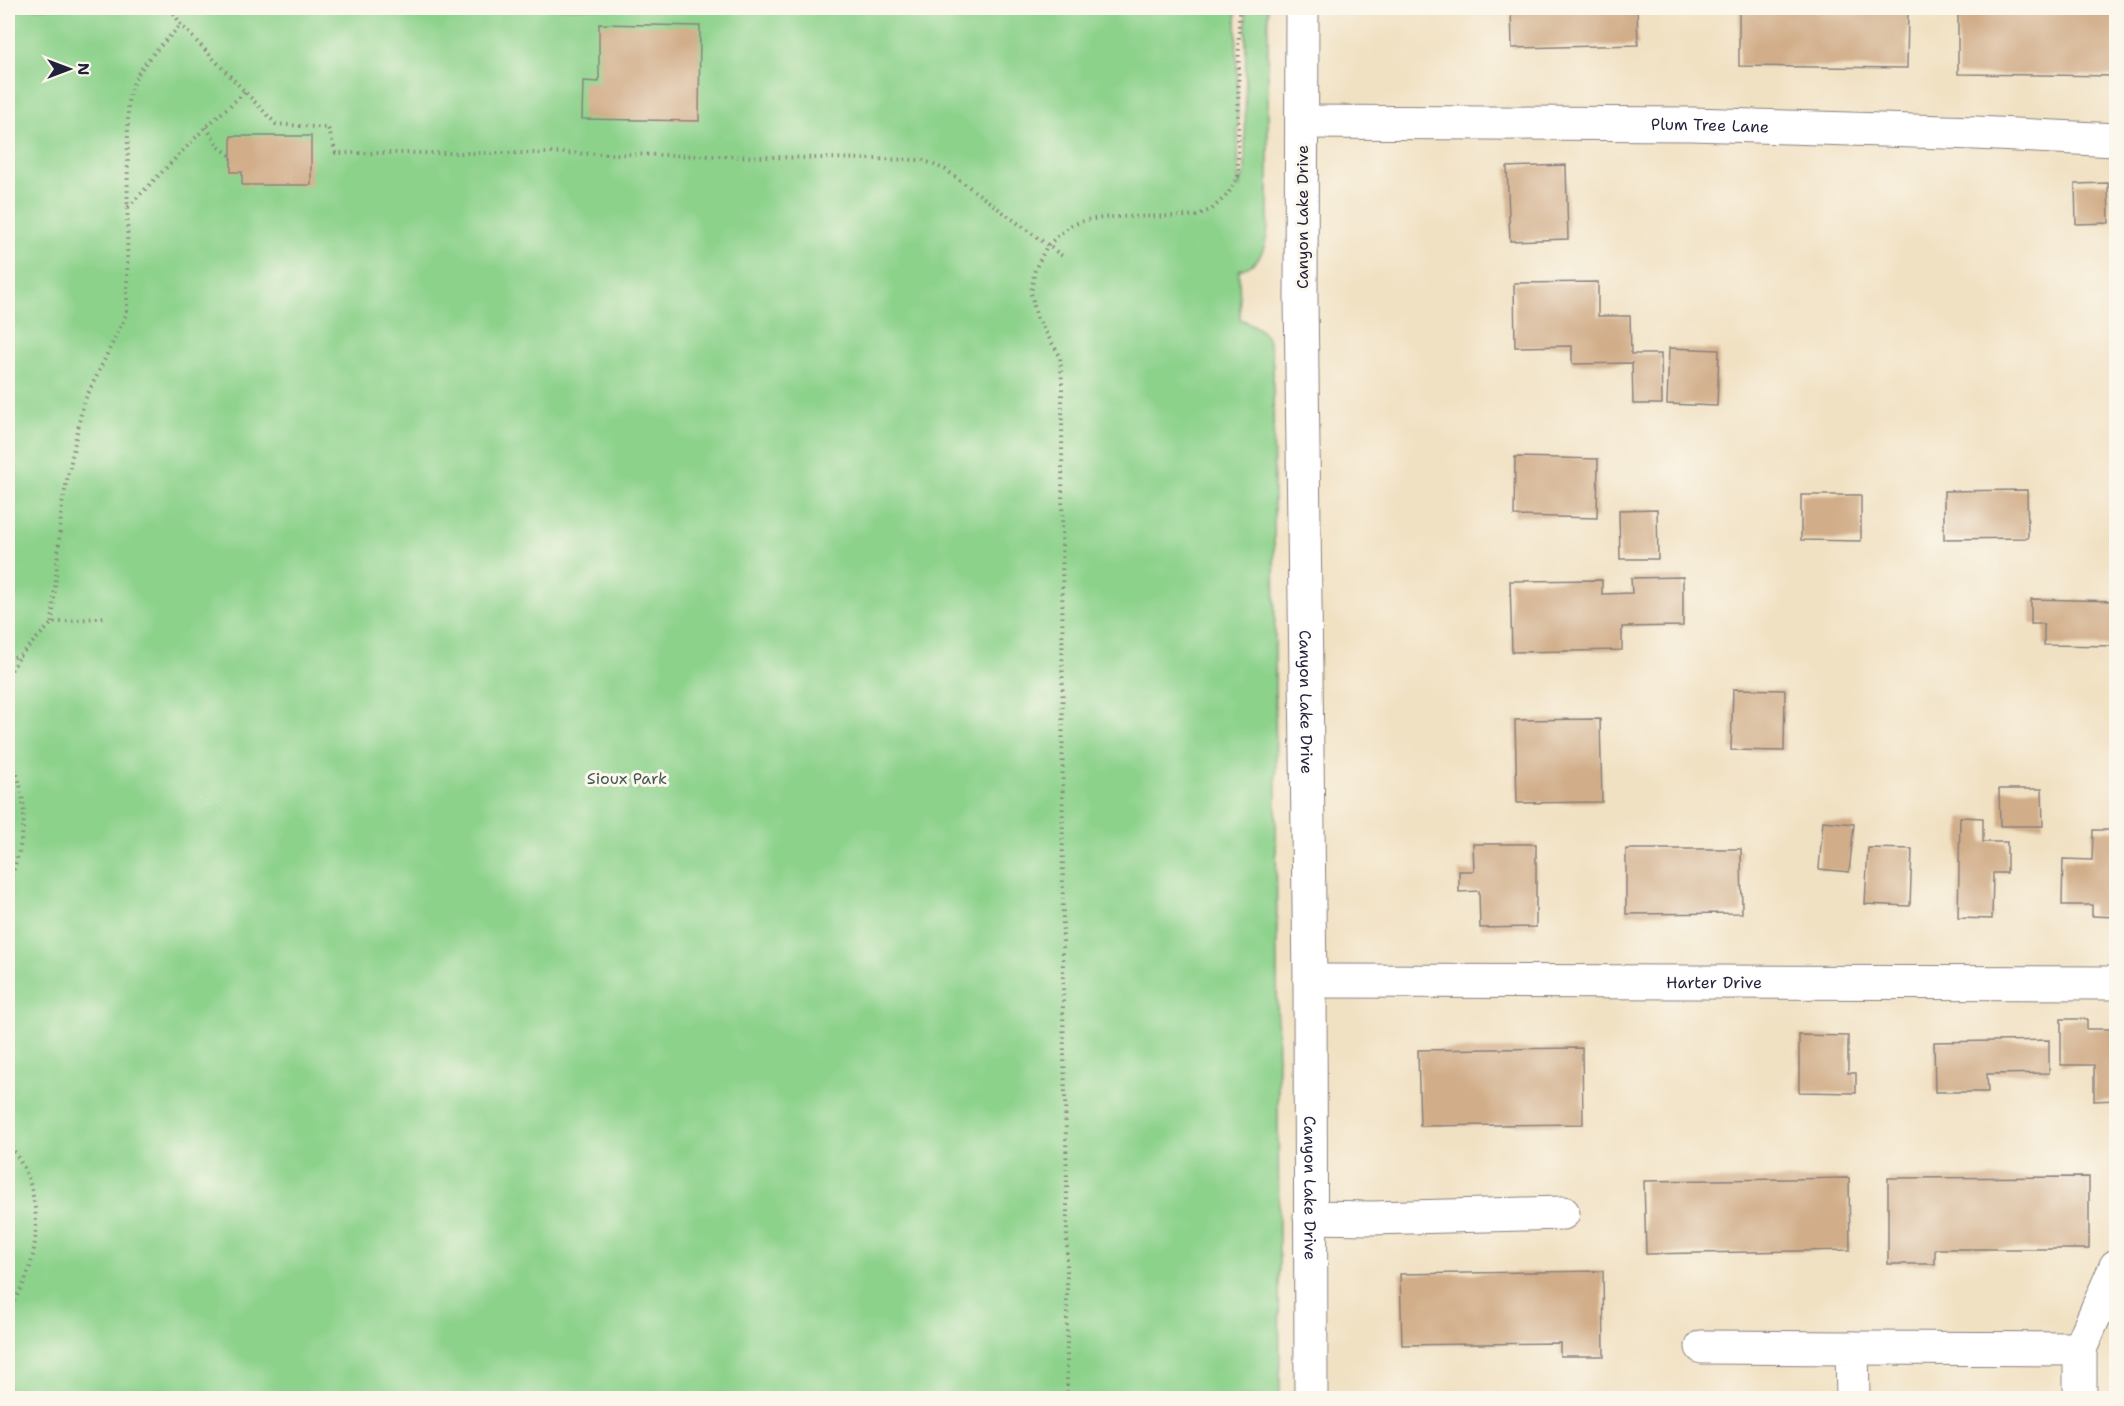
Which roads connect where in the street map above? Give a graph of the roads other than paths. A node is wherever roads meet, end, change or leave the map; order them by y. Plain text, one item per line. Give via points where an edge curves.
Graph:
1 (1302, 8) edge
2 (1302, 122) junction
3 (2116, 140) edge
4 (1310, 981) junction
5 (2116, 983) edge
6 (1563, 1213) dead end
7 (1310, 1217) junction
8 (2116, 1266) edge
9 (1702, 1347) dead end
10 (1852, 1348) junction
11 (2080, 1349) junction
12 (1311, 1398) edge
13 (1853, 1398) edge
14 (2080, 1398) edge

1 - 2 street, Canyon Lake Drive
2 - 3 street, Plum Tree Lane via 1692,124
2 - 4 street, Canyon Lake Drive
4 - 5 street, Harter Drive
4 - 7 street, Canyon Lake Drive
6 - 7 street
7 - 12 street, Canyon Lake Drive
8 - 11 street
9 - 10 street
10 - 11 street
10 - 13 street
11 - 14 street

